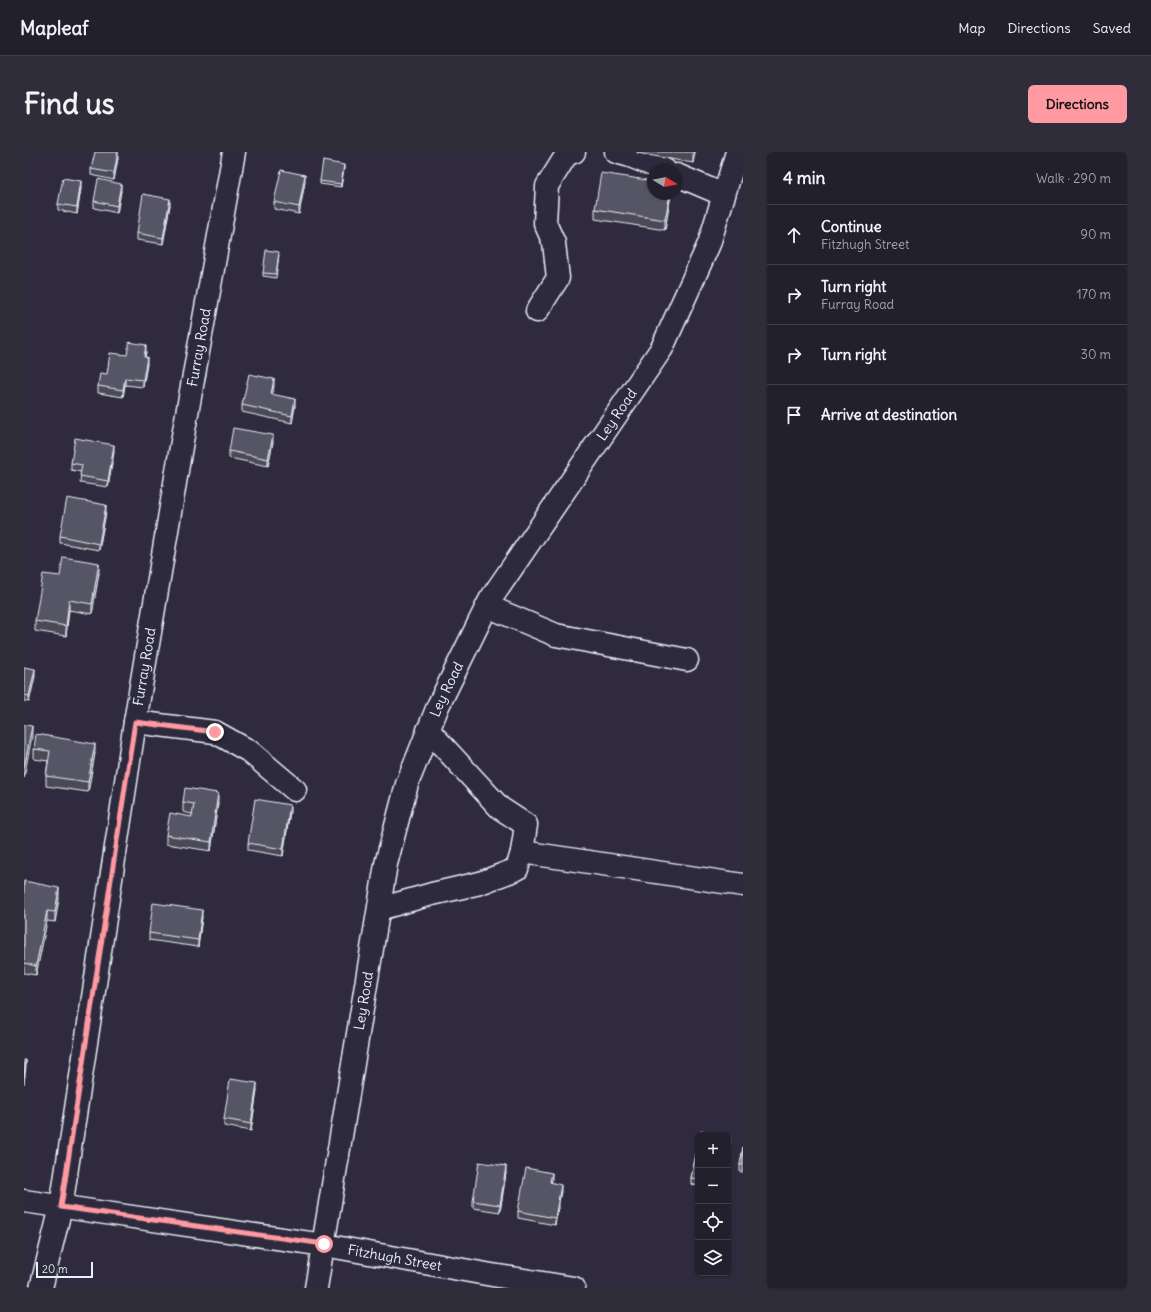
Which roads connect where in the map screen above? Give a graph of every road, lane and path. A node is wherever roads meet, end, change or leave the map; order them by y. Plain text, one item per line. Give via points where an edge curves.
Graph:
1 (234, 152) edge
2 (574, 152) edge
3 (616, 152) edge
4 (737, 152) edge
5 (650, 164) edge
6 (683, 178) edge
7 (724, 195) junction
8 (537, 310) dead end
9 (487, 606) junction
10 (687, 660) dead end
11 (135, 722) junction
12 (428, 730) junction
13 (295, 790) dead end
14 (522, 852) junction
15 (743, 885) edge
16 (379, 909) junction
17 (24, 1201) edge
18 (61, 1207) junction
19 (324, 1244) junction
20 (41, 1288) edge
21 (316, 1288) edge
22 (574, 1288) edge

1 - 11 street, Furray Road
2 - 8 street via 567,154 547,186 545,224 554,243 558,278
3 - 5 street
4 - 7 street, Ley Road
6 - 7 street
7 - 9 street, Ley Road via 709,244 662,348
9 - 10 street via 556,635
9 - 12 street, Ley Road
11 - 13 street via 215,732 249,751
11 - 18 street, Furray Road
12 - 14 street via 500,808 526,825
12 - 16 street, Ley Road via 407,784 386,864
14 - 15 street
14 - 16 street via 517,869 480,883
16 - 19 street, Ley Road
17 - 18 street, Fitzhugh Street
18 - 19 street, Fitzhugh Street
18 - 20 street, Furray Road
19 - 21 street, Ley Road
19 - 22 street, Fitzhugh Street

